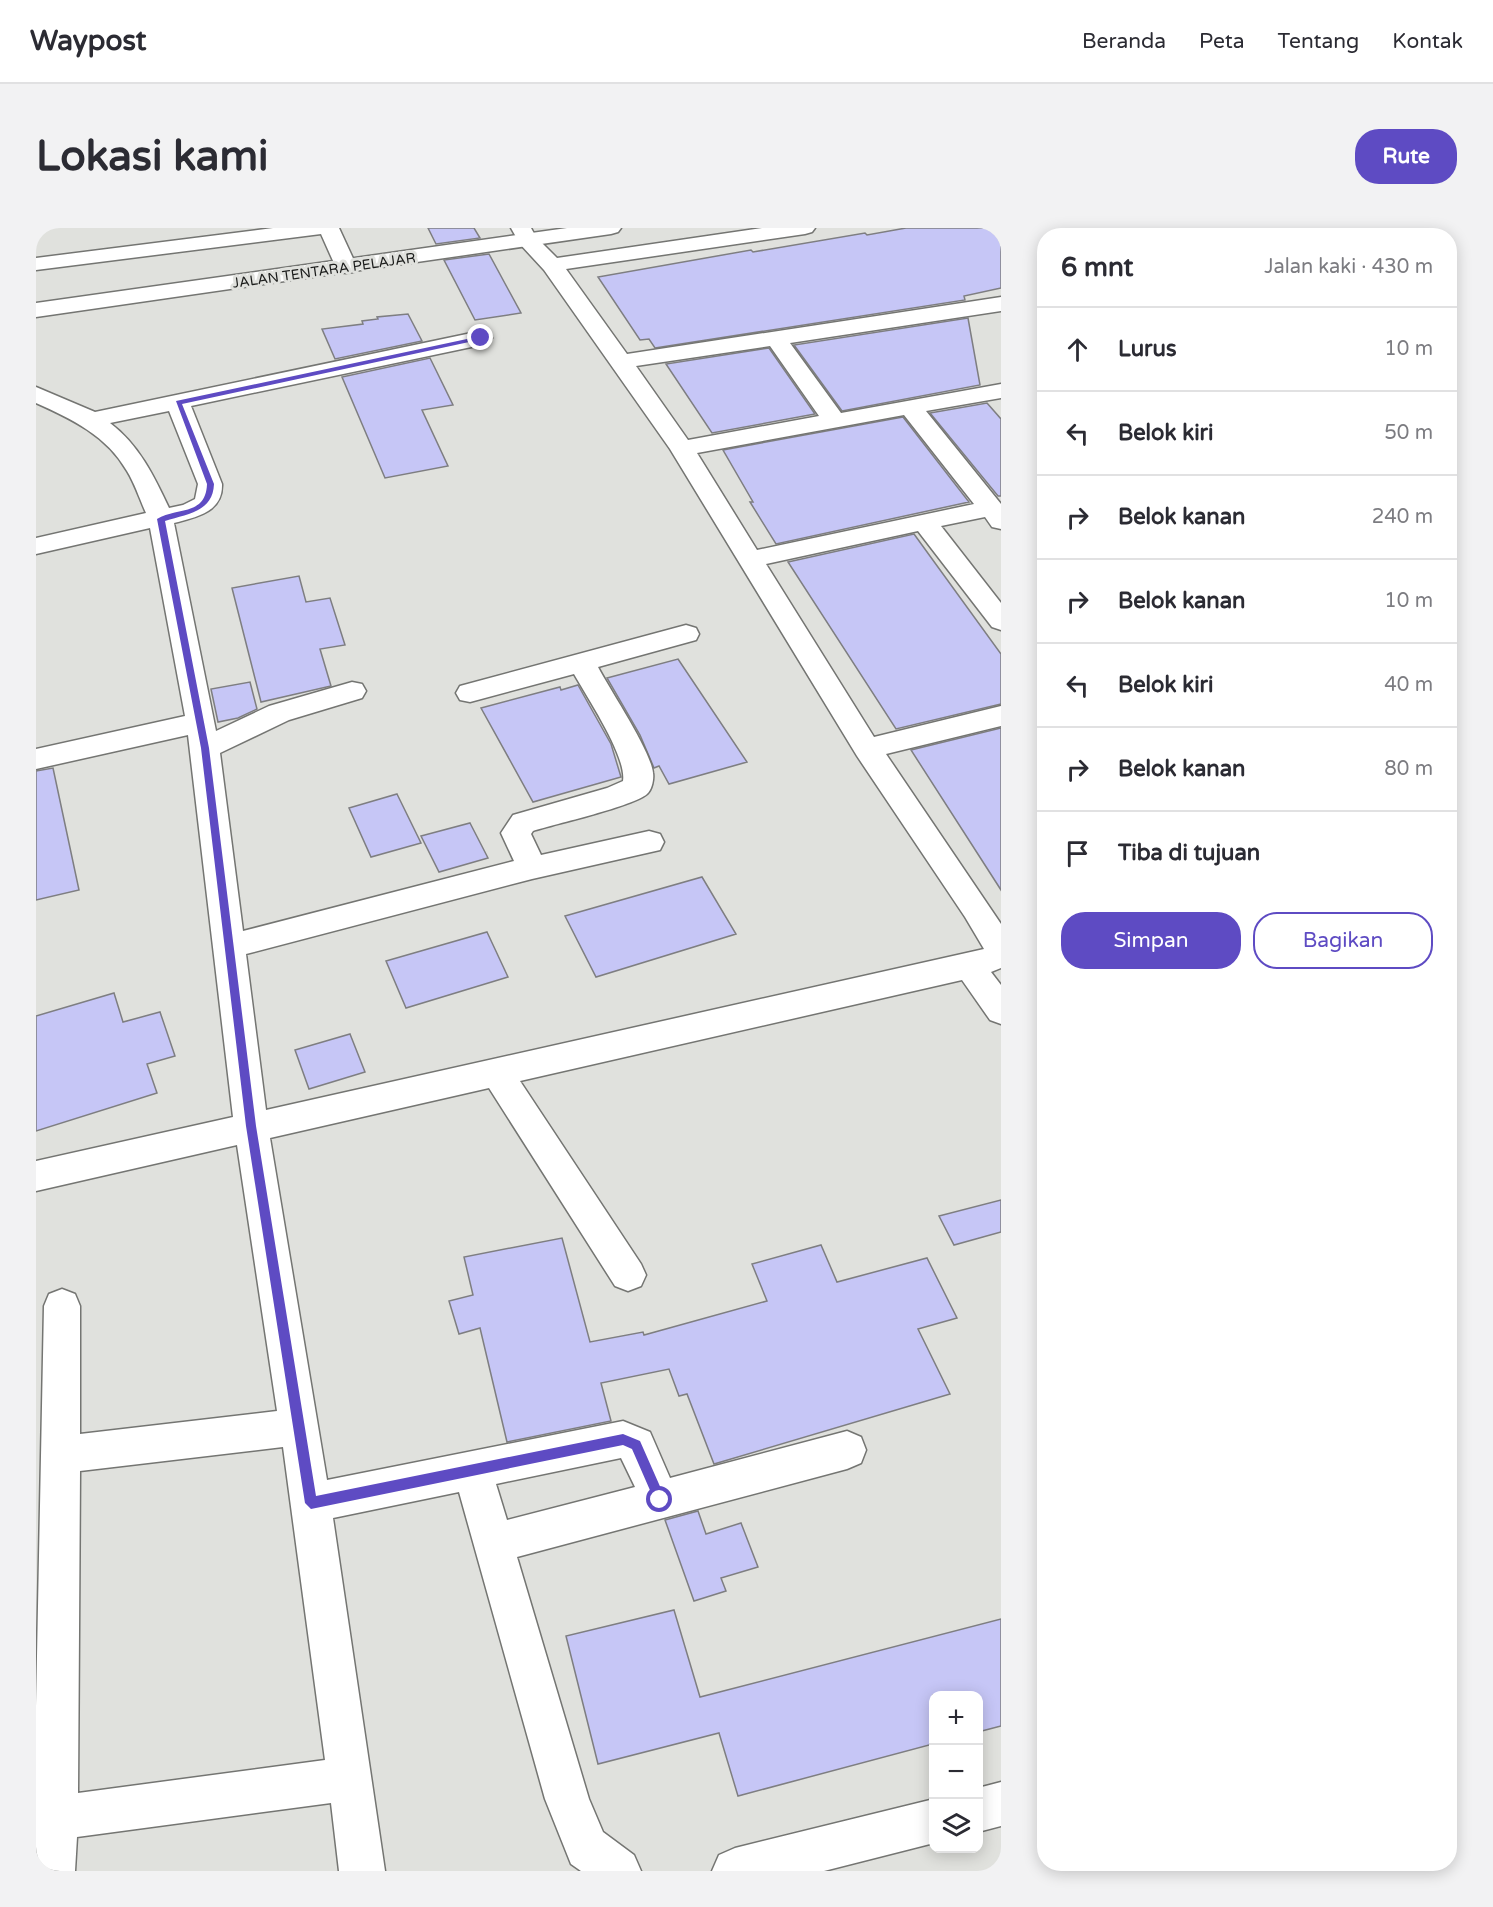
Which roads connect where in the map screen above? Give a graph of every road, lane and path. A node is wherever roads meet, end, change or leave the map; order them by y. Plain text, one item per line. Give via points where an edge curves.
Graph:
1 (323, 228) edge
2 (329, 228) edge
3 (611, 228) edge
4 (805, 228) edge
5 (576, 233) junction
6 (524, 234) edge
7 (594, 259) junction
8 (36, 264) edge
9 (552, 265) junction
10 (346, 267) junction
11 (1001, 304) edge
12 (36, 310) edge
13 (481, 338) dead end
14 (776, 339) junction
15 (620, 362) junction
16 (1001, 391) edge
17 (36, 394) edge
18 (178, 403) junction
19 (910, 407) junction
20 (92, 420) junction
21 (834, 420) junction
22 (682, 448) junction
23 (996, 514) edge
24 (161, 519) junction
25 (924, 522) junction
26 (36, 546) edge
27 (751, 559) junction
28 (1001, 621) edge
29 (686, 634) dead end
30 (582, 664) junction
31 (352, 691) dead end
32 (470, 693) dead end
33 (1001, 716) edge
34 (202, 736) junction
35 (867, 748) junction
36 (36, 759) edge
37 (649, 842) dead end
38 (532, 868) junction
39 (988, 906) edge
40 (228, 947) junction
41 (1001, 951) edge
42 (1001, 956) edge
43 (970, 966) junction
44 (1001, 1011) edge
45 (496, 1071) junction
46 (251, 1126) junction
47 (36, 1176) edge
48 (628, 1275) dead end
49 (62, 1306) dead end
50 (299, 1427) junction
51 (847, 1450) dead end
52 (59, 1455) junction
53 (472, 1469) junction
54 (660, 1500) junction
55 (311, 1503) junction
56 (494, 1543) junction
57 (350, 1779) junction
58 (1001, 1804) edge
59 (983, 1809) edge
60 (56, 1818) junction
61 (929, 1822) edge
62 (52, 1871) edge
63 (362, 1871) edge
64 (618, 1871) edge
65 (735, 1871) edge

1 - 8 street
2 - 10 street
3 - 5 street, JALAN TENTARA PELAJAR
4 - 7 street
5 - 6 street, JALAN TENTARA PELAJAR
5 - 7 street
6 - 9 street
6 - 10 street, JALAN TENTARA PELAJAR
7 - 9 street
9 - 15 street
10 - 12 street, JALAN TENTARA PELAJAR
11 - 14 street
13 - 18 street
14 - 15 street
14 - 21 street
15 - 22 street
16 - 19 street
17 - 20 street
18 - 20 street
18 - 24 street via 210,484 210,495 204,504 191,511
19 - 21 street
19 - 23 street
20 - 24 street via 127,451
21 - 22 street
22 - 27 street
23 - 25 street
24 - 26 street
24 - 34 street
25 - 27 street
25 - 28 street
27 - 35 street
29 - 30 street
30 - 32 street
30 - 38 street via 632,753 639,773 637,787 523,823 516,833
31 - 34 street
33 - 35 street
34 - 36 street
34 - 40 street
35 - 39 street
37 - 38 street
38 - 40 street
39 - 41 street
40 - 46 street
42 - 43 street
43 - 44 street
43 - 45 street
45 - 46 street
45 - 48 street
46 - 47 street
46 - 50 street
49 - 52 street
50 - 52 street
50 - 55 street
51 - 54 street
52 - 60 street
53 - 54 street via 630,1440 640,1452
53 - 55 street
53 - 56 street
54 - 56 street
55 - 57 street
56 - 64 street via 567,1799 587,1848
57 - 60 street
57 - 63 street
58 - 59 street
60 - 62 street
61 - 65 street

